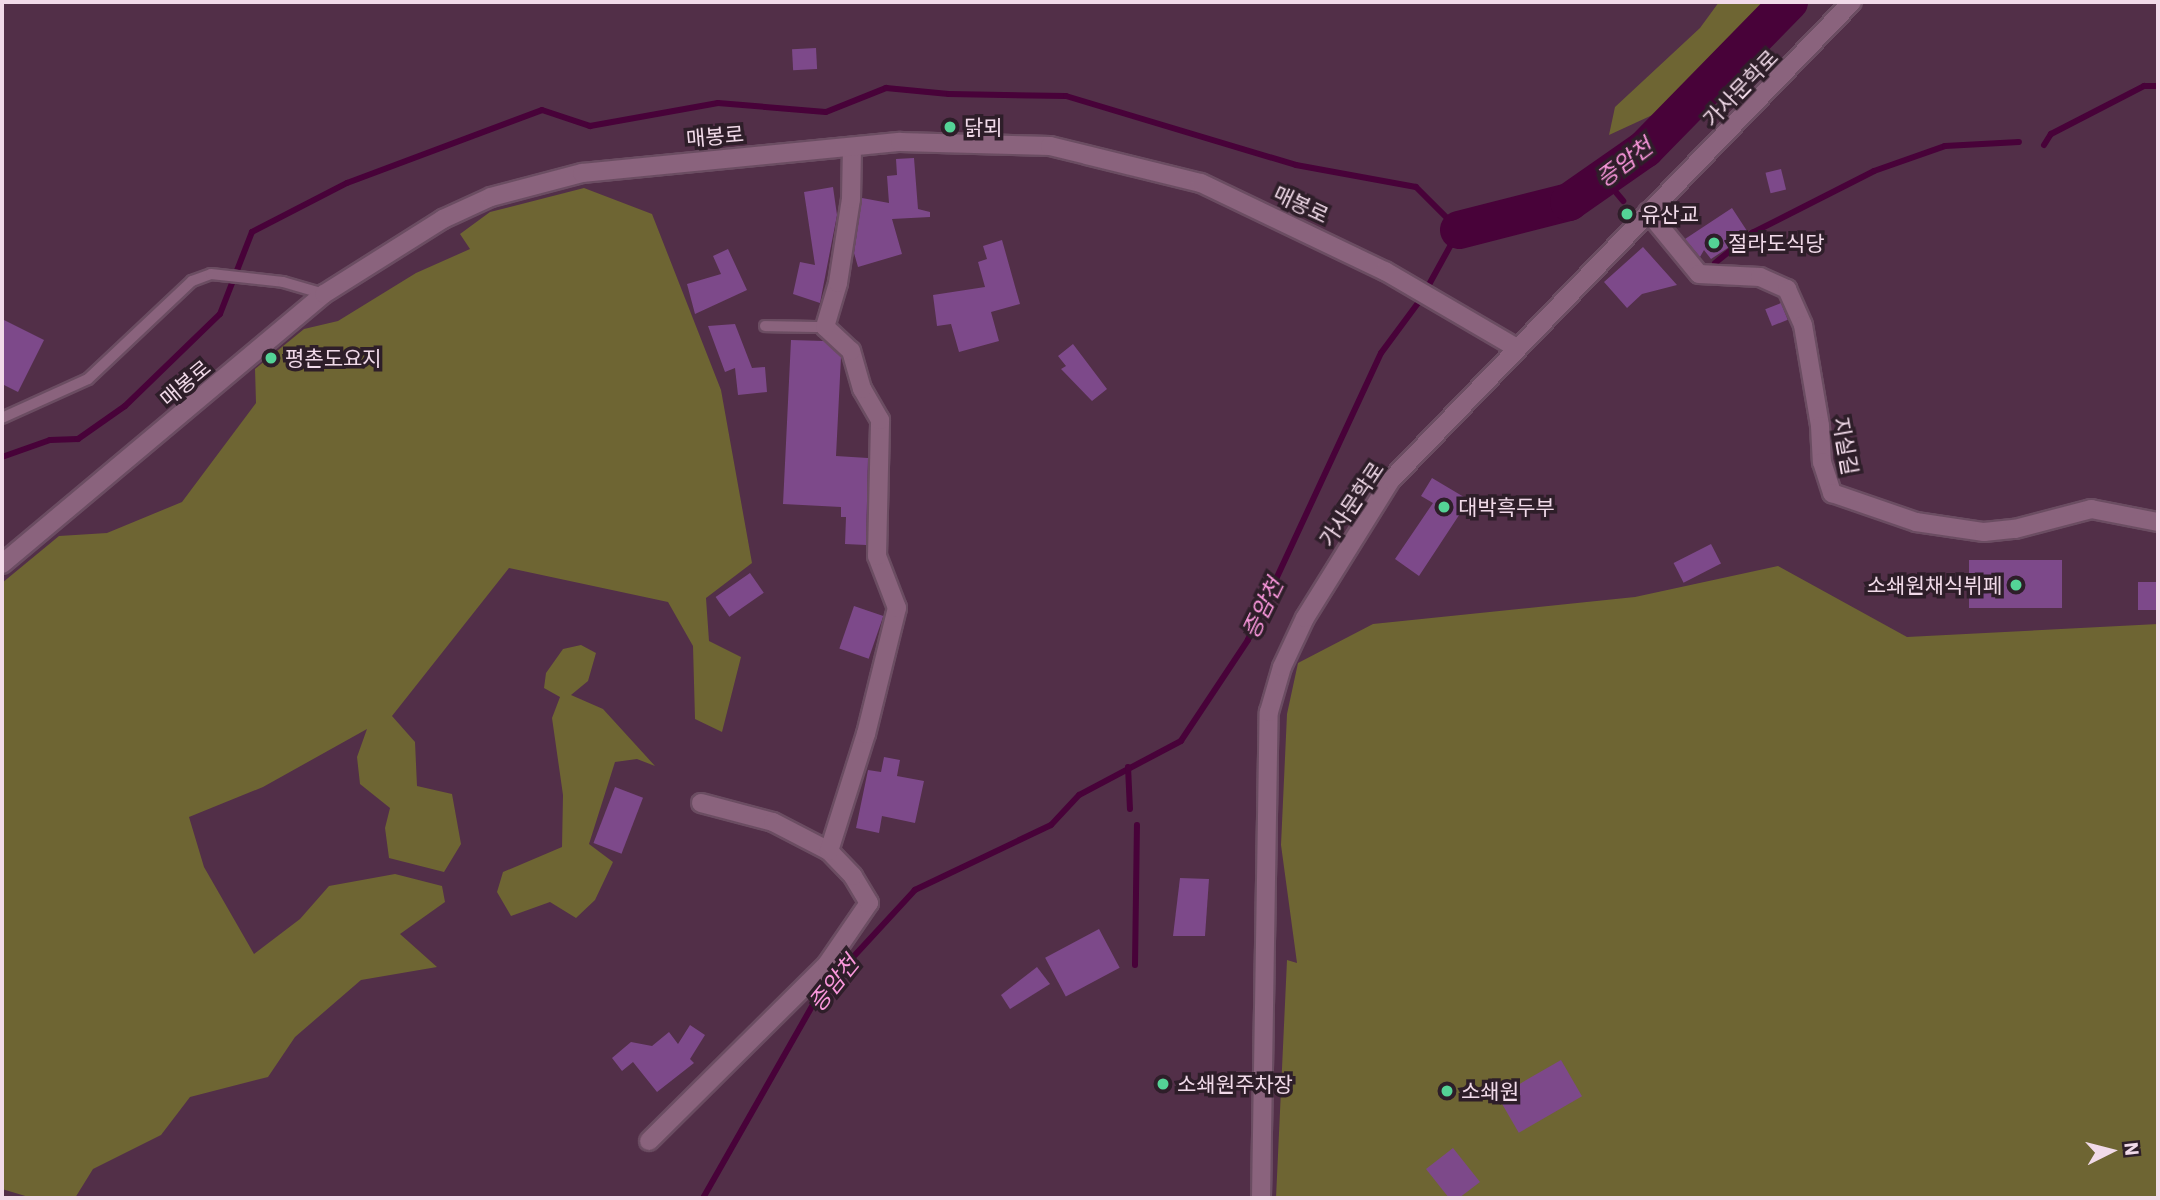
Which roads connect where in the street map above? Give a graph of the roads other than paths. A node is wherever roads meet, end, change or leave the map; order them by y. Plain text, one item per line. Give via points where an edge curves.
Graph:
1 (1852, 2) edge
2 (852, 147) junction
3 (1647, 212) junction
4 (324, 294) junction
5 (765, 326) dead end
6 (825, 327) junction
7 (1515, 347) junction
8 (2, 418) edge
9 (2158, 522) edge
10 (2, 564) edge
11 (701, 803) dead end
12 (829, 851) junction
13 (649, 1141) dead end
14 (1261, 1198) edge

1 - 3 street, 가사문학로
2 - 4 street, 매봉로 via 689,161 551,180 491,197 443,219
2 - 6 street via 849,211 838,283
2 - 7 street, 매봉로 via 959,141 1074,152 1201,183 1385,271
3 - 7 street, 가사문학로
3 - 9 street, 지실길 via 1699,274 1760,277 1787,289 1803,325 1821,426 1822,462 1832,493 1916,522 1984,532 2015,529 2091,509
4 - 8 lane via 283,282 211,274 192,281 88,379
4 - 10 street, 매봉로
5 - 6 lane
6 - 12 street via 851,351 862,389 880,420 877,556 897,608 866,734
7 - 14 street, 가사문학로 via 1391,480 1305,618 1275,688 1267,743
11 - 12 street via 773,822
12 - 13 street via 853,876 869,903 827,964

